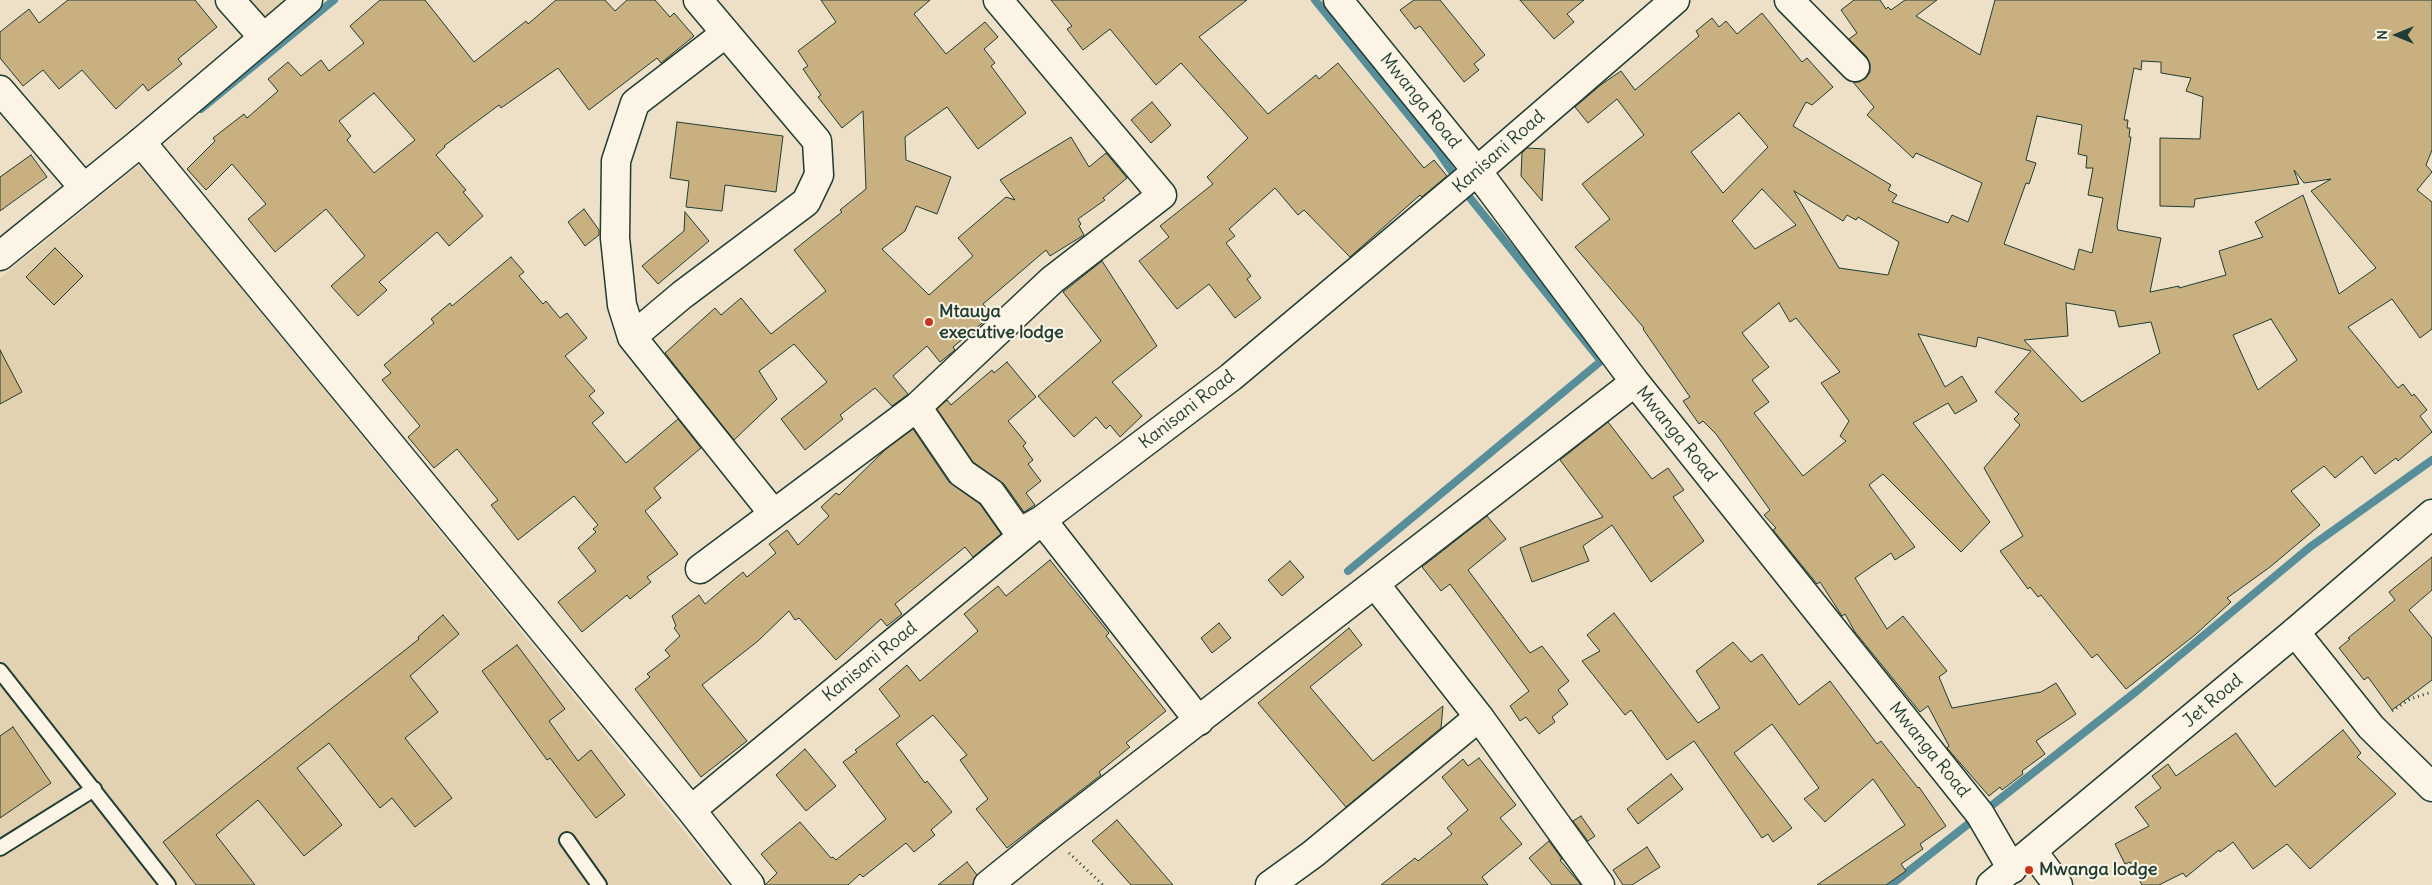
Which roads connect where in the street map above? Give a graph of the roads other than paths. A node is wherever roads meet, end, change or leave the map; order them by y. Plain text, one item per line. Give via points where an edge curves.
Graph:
1 (230, 0) edge
2 (308, 0) edge
3 (698, 0) edge
4 (998, 0) edge
5 (1338, 0) edge
6 (1675, 0) edge
7 (1789, 0) edge
8 (726, 33) junction
9 (264, 37) junction
10 (1855, 67) dead end
11 (0, 90) edge
12 (141, 142) junction
13 (1477, 171) junction
14 (84, 188) junction
15 (0, 256) edge
16 (632, 337) junction
17 (1635, 382) junction
18 (917, 407) junction
19 (773, 513) junction
20 (2432, 514) edge
21 (1042, 520) junction
22 (700, 569) dead end
23 (1375, 584) junction
24 (2295, 632) junction
25 (0, 671) edge
26 (1479, 717) junction
27 (1199, 721) junction
28 (2432, 787) edge
29 (94, 789) junction
30 (691, 810) junction
31 (567, 840) dead end
32 (0, 848) edge
33 (2033, 852) junction
34 (2001, 877) edge
35 (168, 885) edge
36 (599, 885) edge
37 (750, 885) edge
38 (988, 885) edge
39 (1270, 885) edge
40 (1600, 885) edge
41 (2058, 885) edge

1 - 9 street
2 - 9 street
3 - 8 street
4 - 18 street via 1162,194 1052,280
5 - 13 street, Mwanga Road
6 - 13 street, Kanisani Road
7 - 10 street
8 - 16 street via 635,103 616,161 617,257 622,305
8 - 16 street via 817,141 819,175 806,202
9 - 12 street
11 - 14 street
12 - 14 street
12 - 30 street
13 - 17 street, Mwanga Road
13 - 21 street, Kanisani Road via 1231,377
14 - 15 street
16 - 19 street
17 - 23 street
17 - 34 street, Mwanga Road via 1980,814
18 - 19 street
18 - 21 street via 962,473 991,493 1015,527 1022,531
19 - 22 street
20 - 24 street, Jet Road
21 - 27 street
21 - 30 street, Kanisani Road
23 - 26 street
23 - 27 street
24 - 28 street via 2371,727
24 - 33 street, Jet Road
25 - 29 lane
26 - 39 street
26 - 40 street
27 - 38 street
29 - 32 lane
29 - 35 lane
30 - 37 street
31 - 36 lane
33 - 34 street, Jet Road
33 - 41 street

